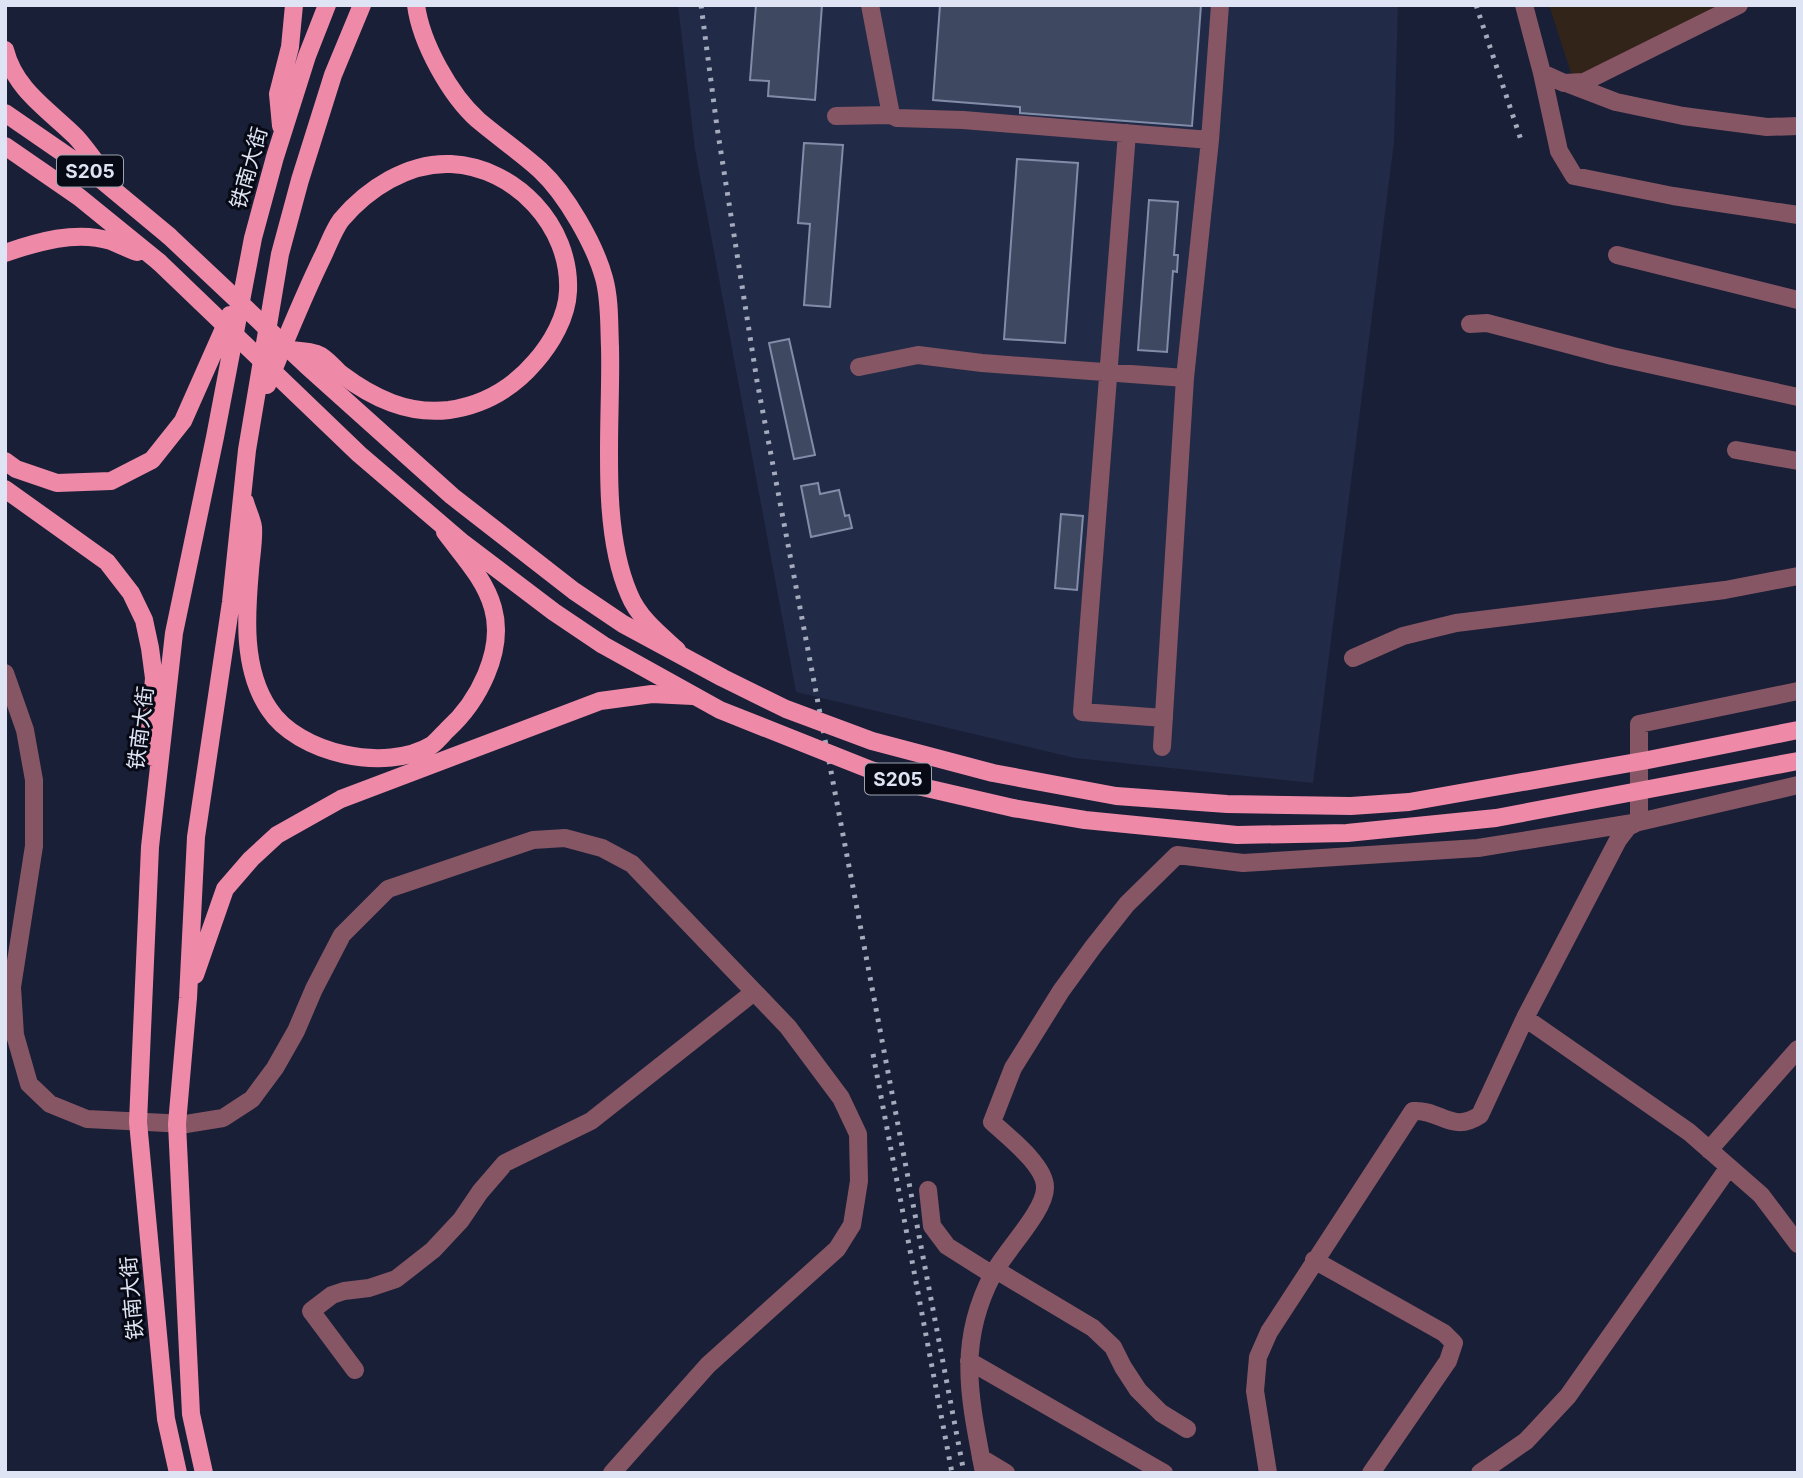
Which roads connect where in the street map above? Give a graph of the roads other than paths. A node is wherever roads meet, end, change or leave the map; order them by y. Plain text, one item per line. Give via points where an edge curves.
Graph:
1 (294, 5) edge
2 (327, 5) edge
3 (362, 5) edge
4 (870, 5) edge
5 (1220, 5) edge
6 (1524, 5) edge
7 (1739, 5) edge
8 (416, 9) edge
9 (5, 50) edge
10 (1542, 73) junction
11 (1563, 83) junction
12 (5, 113) edge
13 (891, 115) junction
14 (836, 116) dead end
15 (1798, 126) edge
16 (282, 133) junction
17 (1127, 133) junction
18 (1210, 140) junction
19 (5, 146) edge
20 (123, 198) junction
21 (1798, 215) edge
22 (5, 253) edge
23 (1617, 256) dead end
24 (159, 262) junction
25 (244, 283) junction
26 (1798, 300) edge
27 (1470, 324) dead end
28 (291, 350) junction
29 (859, 367) dead end
30 (1108, 372) junction
31 (1185, 377) junction
32 (1798, 397) edge
33 (251, 424) junction
34 (1736, 450) dead end
35 (5, 461) edge
36 (1798, 461) edge
37 (5, 489) edge
38 (242, 494) junction
39 (434, 518) junction
40 (1798, 576) edge
41 (1353, 658) dead end
42 (688, 659) junction
43 (5, 673) edge
44 (1798, 691) edge
45 (693, 696) junction
46 (1164, 718) junction
47 (1798, 730) edge
48 (1162, 747) dead end
49 (1798, 761) edge
50 (157, 785) junction
51 (1798, 785) edge
52 (1639, 822) junction
53 (8, 988) edge
54 (754, 992) junction
55 (188, 998) junction
56 (1525, 1017) junction
57 (1798, 1049) edge
58 (138, 1122) junction
59 (177, 1124) junction
60 (1709, 1150) junction
61 (1729, 1167) junction
62 (928, 1189) dead end
63 (1795, 1233) edge
64 (1314, 1261) junction
65 (994, 1272) junction
66 (969, 1361) junction
67 (355, 1370) dead end
68 (1187, 1429) dead end
69 (982, 1465) edge
70 (178, 1473) edge
71 (204, 1473) edge
72 (612, 1473) edge
73 (1006, 1473) edge
74 (1164, 1473) edge
75 (1268, 1473) edge
76 (1371, 1473) edge
77 (1480, 1473) edge

1 - 16 main road via 278,94
2 - 16 main road, 铁南大街
3 - 33 main road via 333,75 280,254
4 - 13 street
5 - 18 street
6 - 10 street
7 - 11 street via 1584,82
8 - 42 main road, bridge via 437,68 475,117 542,172 581,224 600,268 609,328 612,521 617,550 629,595 651,627
9 - 20 main road via 8,63 30,96 77,138
10 - 11 street
10 - 21 street via 1559,151 1574,176
11 - 15 street via 1615,102 1683,116 1768,127
12 - 20 main road, S205
13 - 14 street
13 - 17 street
16 - 25 main road, 铁南大街
17 - 18 street
17 - 30 street
18 - 31 street
19 - 24 main road, S205 via 79,197
20 - 28 main road, S205, bridge
22 - 24 main road via 41,241 85,238 109,240
23 - 26 street
24 - 39 main road, S205, bridge via 359,454
25 - 35 main road via 183,421 152,460 111,481 57,483
25 - 50 main road, 铁南大街 via 174,633
27 - 32 street via 1487,323
28 - 33 main road via 319,354 355,384 389,403 421,411 474,406 497,395 522,377 542,354 558,327 568,292 563,255 546,215 521,190 482,170 450,164 415,169 365,195 340,223 308,286
28 - 42 main road, S205, bridge via 452,496 574,591
29 - 30 street via 918,355
30 - 31 street
30 - 46 street via 1082,712
31 - 46 street
33 - 38 main road
34 - 36 street
37 - 50 main road via 107,562 131,593 150,648 150,727
38 - 39 main road, bridge via 253,527 246,618 251,662 269,710 314,745 365,758 400,756 431,745 460,718 481,689 495,646 494,608 481,580
38 - 55 main road via 196,837
39 - 45 main road, S205, bridge via 554,612
40 - 41 street via 1725,590 1456,623 1402,636
42 - 47 main road, S205, bridge via 786,709 872,741 993,774 1175,802 1351,806 1409,802
43 - 53 street via 25,730 34,780 34,846
44 - 52 street via 1639,724
45 - 49 main road, S205, bridge via 780,736 922,787 1085,820 1237,835 1347,833 1496,818
45 - 55 main road via 652,694 600,701 341,799 277,835 225,889
46 - 48 street
50 - 58 main road, 铁南大街
51 - 52 street
52 - 56 street via 1618,840
52 - 65 street via 1478,848 1387,855 1243,863 1177,855 1127,904 1093,947 1013,1069 992,1122 1040,1170 1046,1186 1042,1204
53 - 58 street via 29,1084 50,1104 87,1119
54 - 59 street via 632,864 602,848 565,838 533,840 388,889 342,934 296,1031 252,1099 223,1118
54 - 67 street via 591,1121 505,1163 433,1251 396,1279 332,1295 311,1311
54 - 72 street via 788,1027 842,1098 858,1134 859,1181 852,1225 837,1249 708,1365
55 - 59 main road
56 - 60 street
56 - 64 street via 1479,1115 1469,1122 1452,1122 1424,1110 1413,1111
57 - 60 street
58 - 59 street
58 - 70 main road, 铁南大街 via 166,1419
59 - 71 main road via 191,1414
60 - 61 street
61 - 63 street
61 - 77 street via 1568,1396 1526,1441
62 - 65 street via 932,1226 947,1246
64 - 75 street via 1258,1357 1255,1391
64 - 76 street via 1444,1333 1454,1343 1448,1361
65 - 66 street via 973,1322
65 - 68 street via 1093,1328 1113,1347 1138,1390 1161,1413
66 - 69 street via 970,1401
66 - 74 street
69 - 73 street

